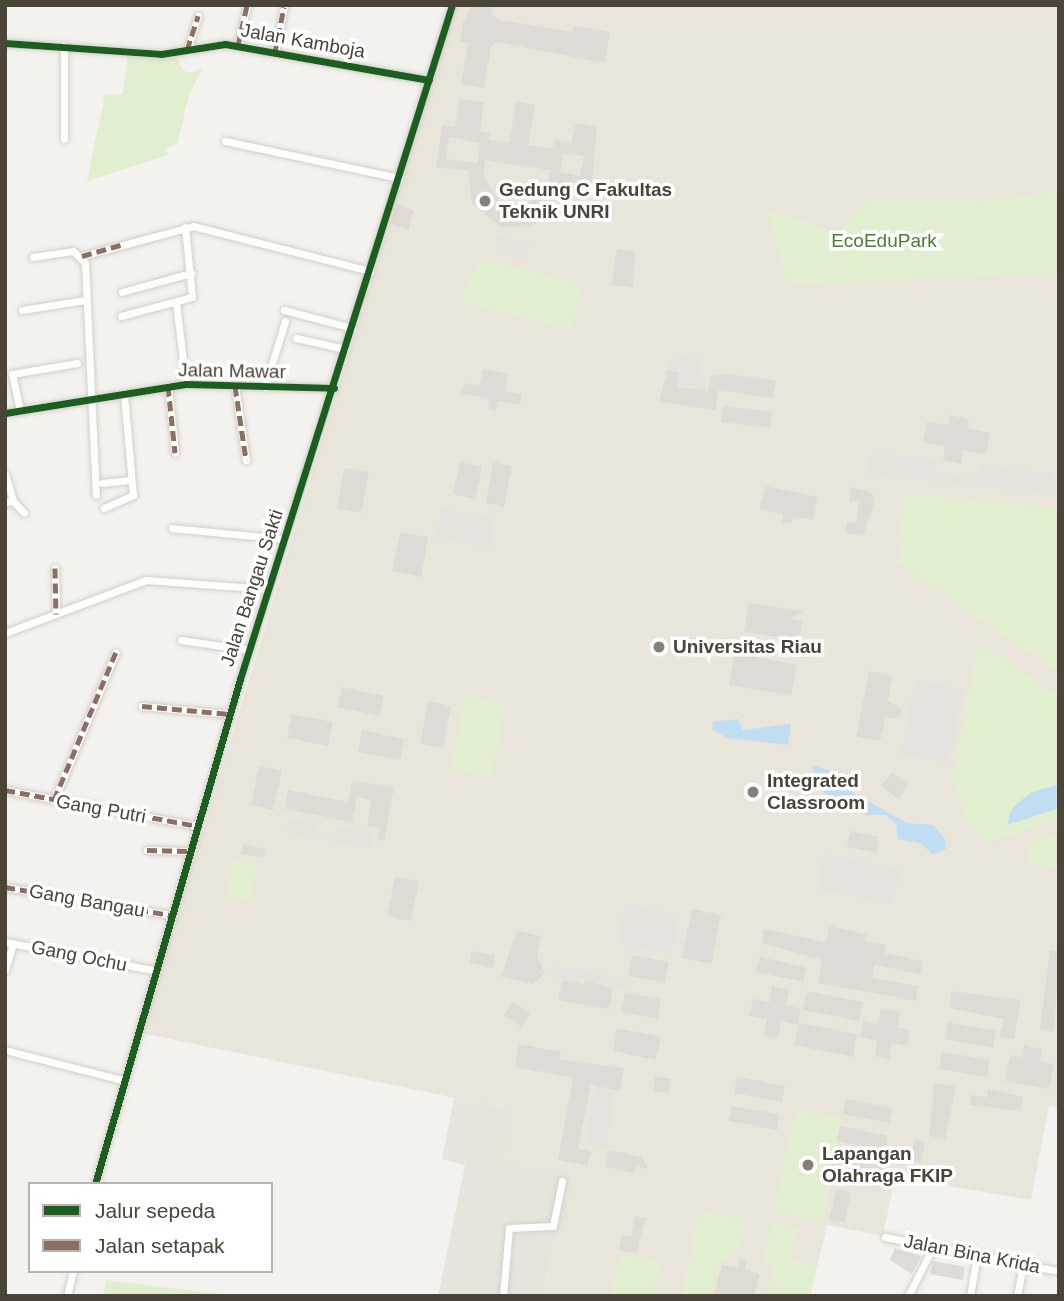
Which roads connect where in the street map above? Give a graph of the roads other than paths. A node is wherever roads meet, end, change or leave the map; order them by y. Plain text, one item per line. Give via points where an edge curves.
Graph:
1 (247, 5) edge
2 (452, 5) edge
3 (284, 7) dead end
4 (198, 16) dead end
5 (5, 43) edge
6 (238, 45) junction
7 (64, 46) junction
8 (187, 50) junction
9 (275, 52) junction
10 (429, 80) junction
11 (64, 139) dead end
12 (225, 141) dead end
13 (399, 178) junction
14 (185, 227) junction
15 (82, 256) junction
16 (33, 257) dead end
17 (370, 271) junction
18 (191, 273) junction
19 (122, 292) dead end
20 (85, 300) junction
21 (176, 303) junction
22 (22, 310) dead end
23 (284, 310) dead end
24 (121, 316) dead end
25 (285, 321) dead end
26 (352, 328) junction
27 (296, 338) dead end
28 (345, 349) junction
29 (77, 363) dead end
30 (186, 384) junction
31 (168, 386) junction
32 (235, 386) junction
33 (265, 387) junction
34 (334, 388) junction
35 (124, 395) junction
36 (89, 402) junction
37 (20, 411) junction
38 (5, 413) edge
39 (175, 453) dead end
40 (246, 460) dead end
41 (5, 474) edge
42 (131, 481) junction
43 (102, 483) dead end
44 (96, 495) dead end
45 (9, 501) edge
46 (104, 508) dead end
47 (24, 513) dead end
48 (172, 528) dead end
49 (284, 539) junction
50 (55, 568) dead end
51 (268, 589) junction
52 (56, 614) junction
53 (5, 633) edge
54 (181, 640) dead end
55 (249, 649) junction
56 (116, 652) dead end
57 (142, 706) dead end
58 (230, 714) junction
59 (5, 790) edge
60 (54, 800) junction
61 (197, 826) junction
62 (147, 850) dead end
63 (188, 850) junction
64 (5, 887) edge
65 (170, 915) junction
66 (9, 943) edge
67 (5, 970) edge
68 (153, 970) junction
69 (5, 1050) edge
70 (122, 1080) junction
71 (562, 1181) dead end
72 (96, 1182) edge
73 (885, 1237) dead end
74 (933, 1247) junction
75 (977, 1255) junction
76 (1023, 1264) junction
77 (1059, 1271) edge
78 (73, 1273) edge
79 (67, 1296) edge
80 (503, 1296) edge
81 (908, 1296) edge
82 (970, 1296) edge
83 (1017, 1296) edge

1 - 6 street
2 - 10 street, Jalan Bangau Sakti
3 - 9 street
4 - 8 street
5 - 7 street, Jalan Kamboja
6 - 8 street, Jalan Kamboja via 212,43
6 - 9 street, Jalan Kamboja
7 - 8 street, Jalan Kamboja via 145,54
7 - 11 street
9 - 10 street, Jalan Kamboja
10 - 13 street, Jalan Bangau Sakti
12 - 13 street
13 - 17 street, Jalan Bangau Sakti
14 - 15 street
14 - 17 street
14 - 18 street
15 - 16 street via 73,251
15 - 20 street
17 - 26 street, Jalan Bangau Sakti
18 - 19 street
18 - 21 street via 193,295
20 - 22 street
20 - 36 street
21 - 24 street
21 - 30 street
23 - 26 street
25 - 33 street
26 - 28 street, Jalan Bangau Sakti
27 - 28 street
28 - 34 street, Jalan Bangau Sakti
29 - 37 street via 12,374
30 - 31 street, Jalan Mawar
30 - 32 street, Jalan Mawar
31 - 35 street, Jalan Mawar
31 - 39 street
32 - 33 street, Jalan Mawar
32 - 40 street
33 - 34 street, Jalan Mawar
34 - 49 street, Jalan Bangau Sakti
35 - 36 street, Jalan Mawar
35 - 42 street
36 - 37 street, Jalan Mawar
36 - 44 street
37 - 38 street, Jalan Mawar
41 - 45 street
42 - 43 street
42 - 46 street via 132,499
45 - 47 street
48 - 49 street
49 - 51 street, Jalan Bangau Sakti
50 - 52 street
51 - 52 street via 146,580
51 - 55 street, Jalan Bangau Sakti
52 - 53 street
54 - 55 street, Jalan Bangau Sakti
55 - 58 street, Jalan Bangau Sakti
56 - 60 street
57 - 58 street
58 - 61 street, Jalan Bangau Sakti
59 - 60 street, Gang Putri
60 - 61 street, Gang Putri
61 - 63 street, Jalan Bangau Sakti
62 - 63 street
63 - 65 street, Jalan Bangau Sakti
64 - 65 street, Gang Bangau
65 - 68 street, Jalan Bangau Sakti
66 - 67 street
66 - 68 street, Gang Ochu
68 - 70 street, Jalan Bangau Sakti
69 - 70 street
70 - 72 street, Jalan Bangau Sakti
71 - 80 street via 553,1226 509,1228
73 - 74 street, Jalan Bina Krida
74 - 75 street, Jalan Bina Krida
74 - 81 street
75 - 76 street, Jalan Bina Krida
75 - 82 street
76 - 77 street, Jalan Bina Krida
76 - 83 street
78 - 79 street

